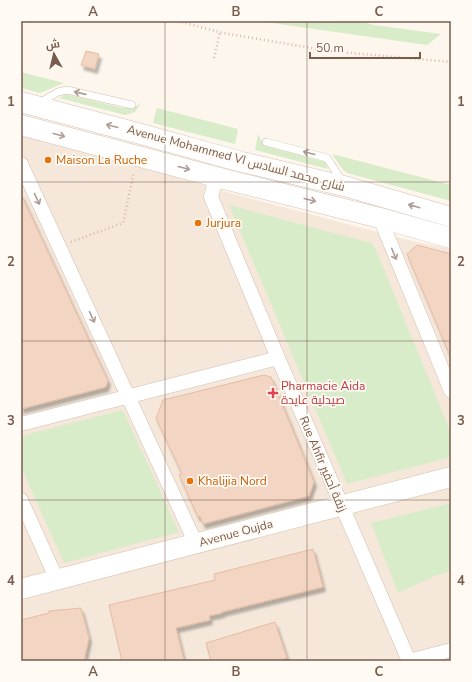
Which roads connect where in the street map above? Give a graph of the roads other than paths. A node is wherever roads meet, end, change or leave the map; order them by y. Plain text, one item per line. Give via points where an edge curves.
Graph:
1 (28, 104) edge
2 (132, 105) dead end
3 (21, 125) edge
4 (266, 142) dead end
5 (21, 164) edge
6 (216, 177) junction
7 (345, 187) junction
8 (451, 217) edge
9 (380, 218) junction
10 (451, 238) edge
11 (278, 358) junction
12 (451, 391) edge
13 (129, 396) junction
14 (21, 424) edge
15 (451, 477) edge
16 (21, 500) edge
17 (341, 506) junction
18 (196, 544) junction
19 (56, 580) junction
20 (21, 590) edge
21 (451, 650) edge
22 (409, 661) edge

2 -> 1 lane via 67,90
7 -> 1 main road, Avenue Mohammed VI شارع محمد السادس
3 -> 6 main road, Avenue Mohammed VI شارع محمد السادس
7 -> 4 lane via 327,158
5 -> 13 street
6 -> 9 main road, Avenue Mohammed VI شارع محمد السادس
6 - 11 street, Rue Ahfir زنقة أحفير via 211,197
8 -> 7 main road, Avenue Mohammed VI شارع محمد السادس
9 - 10 main road, Avenue Mohammed VI شارع محمد السادس
9 -> 12 street
11 - 13 street
11 - 17 street, Rue Ahfir زنقة أحفير
13 - 14 street
13 - 18 street
15 - 17 main road, Avenue Oujda
16 - 19 street
17 - 18 main road, Avenue Oujda
17 - 22 street, Rue Ahfir زنقة أحفير
18 - 19 main road, Avenue Oujda
19 - 20 main road, Avenue Oujda
21 - 22 street

